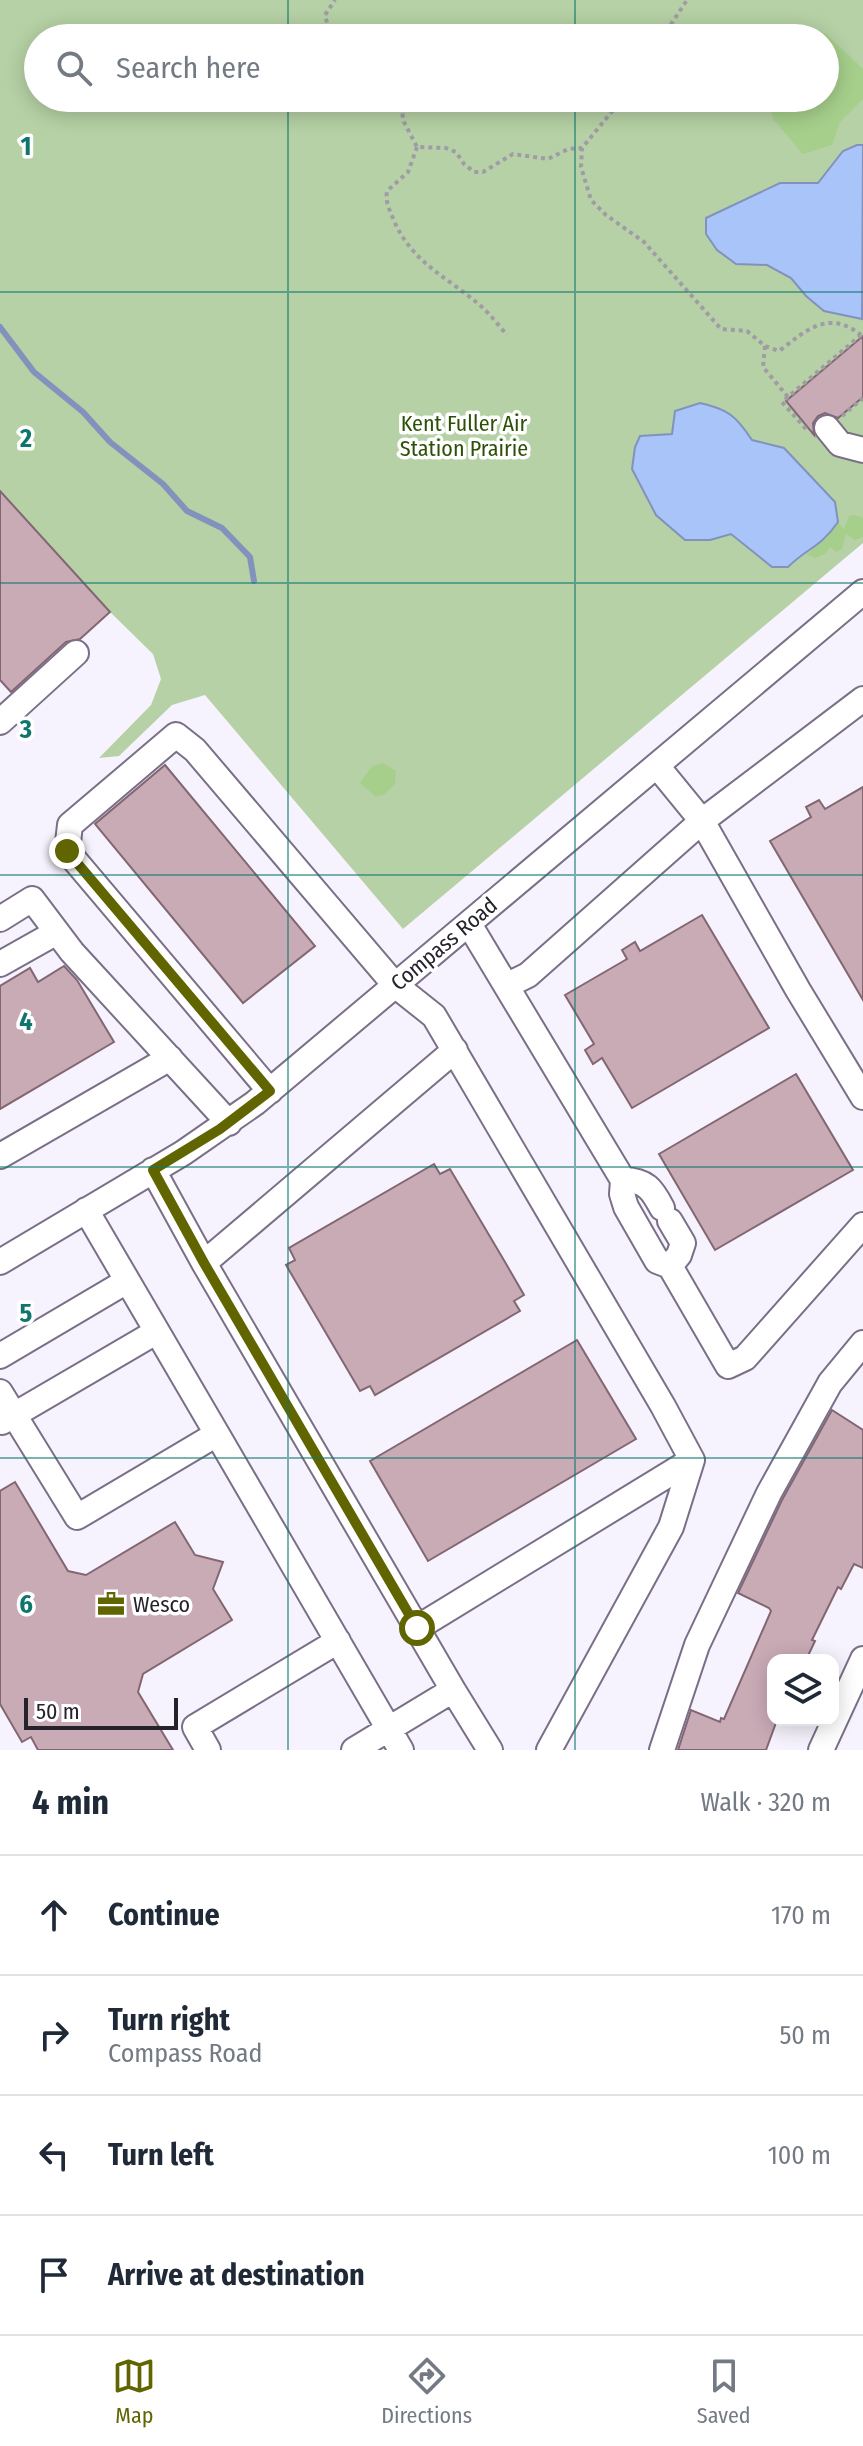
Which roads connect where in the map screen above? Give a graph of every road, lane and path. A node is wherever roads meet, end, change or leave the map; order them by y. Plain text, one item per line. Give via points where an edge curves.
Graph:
1 (335, 0) edge
2 (687, 0) edge
3 (327, 24) edge
4 (671, 24) edge
5 (402, 112) edge
6 (612, 112) edge
7 (417, 147) junction
8 (582, 148) junction
9 (862, 334) edge
10 (507, 335) dead end
11 (765, 346) junction
12 (827, 428) dead end
13 (863, 450) edge
14 (863, 592) edge
15 (76, 653) dead end
16 (863, 699) edge
17 (0, 722) edge
18 (657, 766) junction
19 (702, 821) junction
20 (0, 919) edge
21 (469, 924) junction
22 (57, 932) junction
23 (0, 964) edge
24 (395, 985) junction
25 (508, 985) junction
26 (455, 1050) junction
27 (170, 1058) junction
28 (270, 1091) junction
29 (863, 1097) edge
30 (229, 1123) junction
31 (0, 1156) edge
32 (153, 1170) junction
33 (623, 1180) junction
34 (86, 1210) junction
35 (863, 1225) edge
36 (0, 1262) edge
37 (204, 1263) junction
38 (670, 1266) junction
39 (127, 1281) junction
40 (156, 1332) junction
41 (860, 1354) edge
42 (0, 1356) edge
43 (0, 1392) edge
44 (7, 1419) edge
45 (217, 1434) junction
46 (692, 1460) junction
47 (417, 1628) junction
48 (338, 1641) junction
49 (863, 1659) edge
50 (453, 1690) junction
51 (395, 1740) edge
52 (208, 1750) edge
53 (354, 1750) edge
54 (490, 1750) edge
55 (549, 1750) edge
56 (662, 1750) edge
57 (821, 1750) edge

1 - 3 path via 325,15
2 - 4 path
5 - 7 path
6 - 8 path
7 - 8 path via 456,152 474,172 513,154 548,159
7 - 10 path via 408,172 387,191 398,228 411,251 484,309
8 - 11 path via 581,167 591,200 644,242 721,329 747,331
9 - 11 path via 830,322 779,351
9 - 11 path via 788,397 763,367
12 - 13 street via 840,444
14 - 18 street, Compass Road
15 - 17 street
16 - 19 street
18 - 19 street
18 - 21 street, Compass Road
19 - 25 street via 528,975
19 - 29 street
20 - 22 street via 32,899
21 - 24 street, Compass Road
21 - 25 street
22 - 23 street
22 - 27 street
24 - 26 street via 434,1016
24 - 28 street, Compass Road
24 - 28 street via 195,750 176,735 70,825 67,851
25 - 33 street
26 - 37 street
26 - 46 street
27 - 30 street
27 - 31 street
28 - 30 street, Compass Road
30 - 32 street, Compass Road
32 - 34 street, Compass Road
32 - 37 street
33 - 38 street via 626,1207 657,1261
33 - 38 street via 650,1186 683,1243
34 - 36 street, Compass Road
34 - 39 street
35 - 38 street via 745,1358 728,1366
37 - 47 street
39 - 40 street
39 - 42 street
40 - 44 street
40 - 45 street
41 - 56 street via 830,1383 769,1493 697,1645
43 - 44 street
44 - 45 street via 77,1517
45 - 48 street
46 - 47 street
46 - 55 street via 671,1527
47 - 50 street
48 - 51 street
48 - 52 street via 195,1727
49 - 57 street
50 - 51 street
50 - 54 street
51 - 53 street

